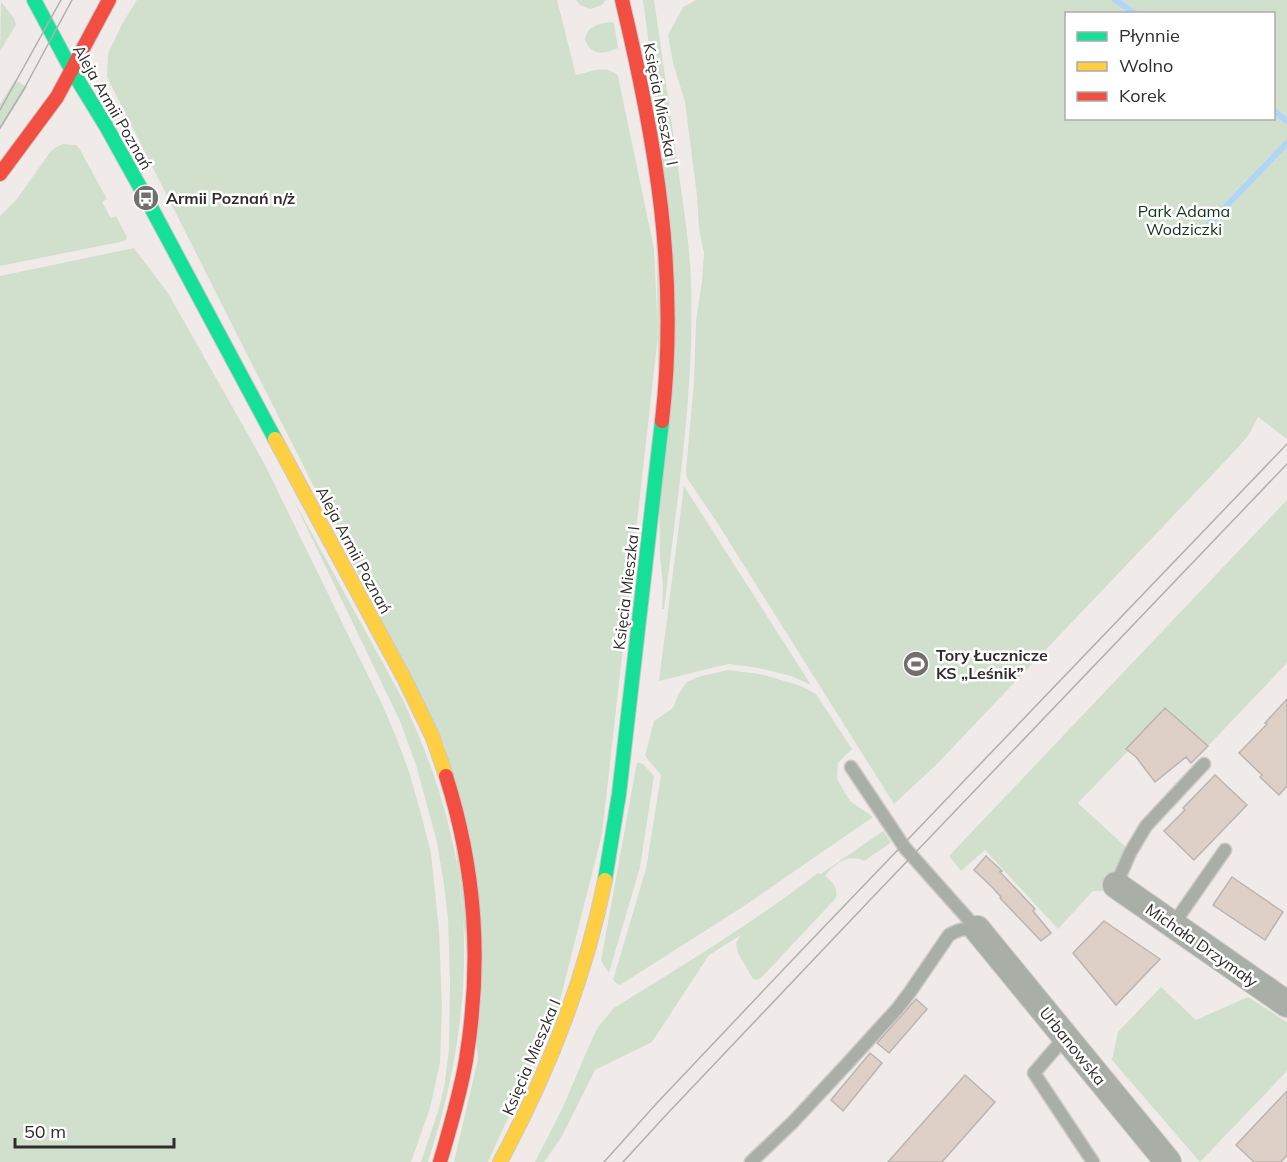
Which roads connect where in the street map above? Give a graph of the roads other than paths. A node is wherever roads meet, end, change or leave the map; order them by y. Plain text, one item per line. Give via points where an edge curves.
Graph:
1 (34, 0) edge
2 (109, 0) edge
3 (622, 0) edge
4 (71, 69) junction
5 (0, 174) edge
6 (1204, 764) dead end
7 (851, 766) dead end
8 (1225, 850) dead end
9 (1116, 885) joint
10 (977, 929) junction
11 (1181, 930) junction
12 (1287, 1005) edge
13 (1066, 1036) junction
14 (440, 1162) edge
15 (500, 1162) edge
16 (751, 1162) edge
17 (1093, 1162) edge
18 (1168, 1162) edge

1 - 4 street, Aleja Armii Poznań
2 - 4 street
3 - 15 street, Księcia Mieszka I via 648,115 661,199 668,269 667,380 622,763 601,900 565,1022 529,1110
4 - 5 street via 57,97
4 - 14 street, Aleja Armii Poznań via 146,198 400,669 441,758 467,853 476,962 465,1065
6 - 9 lane via 1146,826
7 - 10 lane via 905,848
8 - 11 lane via 1179,916
9 - 11 street, Michała Drzymały
10 - 13 street, Urbanowska
10 - 16 lane via 957,930 949,935 897,1009
11 - 12 street, Michała Drzymały
13 - 17 lane via 1034,1073
13 - 18 street, Urbanowska

